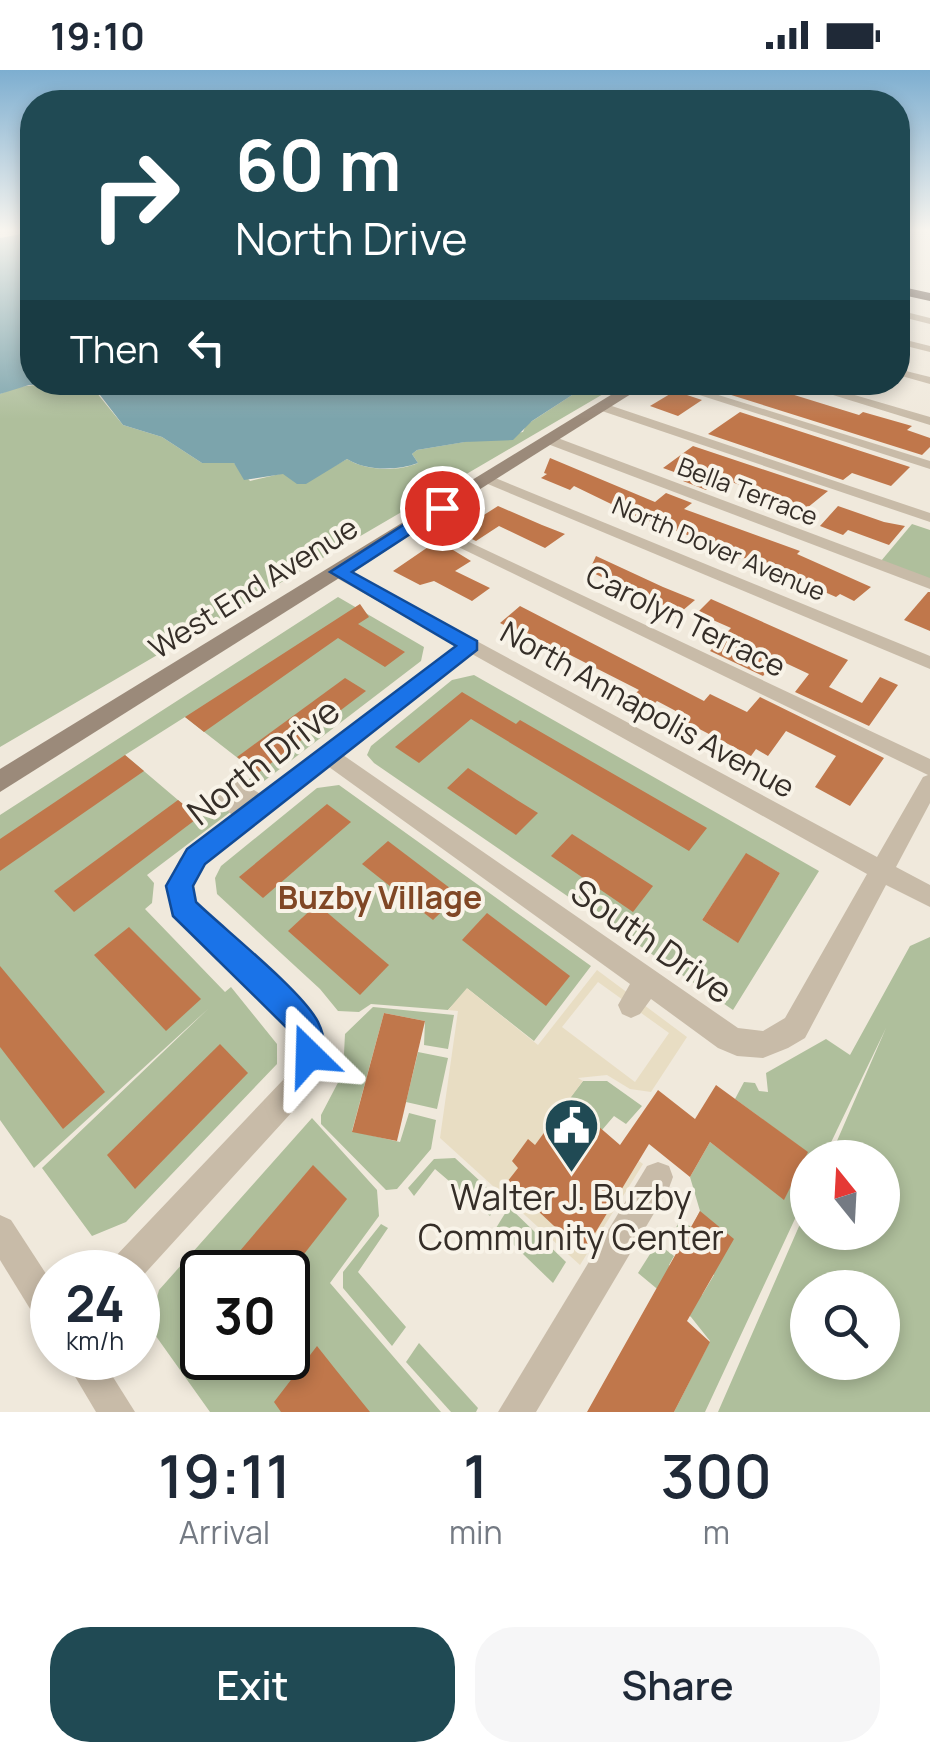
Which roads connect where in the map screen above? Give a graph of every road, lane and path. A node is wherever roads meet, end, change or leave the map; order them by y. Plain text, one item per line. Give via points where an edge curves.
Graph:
1 (622, 395) edge
2 (706, 395) edge
3 (841, 395) edge
4 (603, 407) junction
5 (930, 421) edge
6 (550, 440) junction
7 (930, 465) edge
8 (488, 478) junction
9 (930, 518) edge
10 (418, 522) junction
11 (339, 572) junction
12 (930, 584) edge
13 (470, 646) junction
14 (930, 664) edge
15 (328, 755) junction
16 (930, 768) edge
17 (0, 782) edge
18 (930, 783) edge
19 (232, 793) dead end
20 (255, 811) junction
21 (881, 870) junction
22 (930, 897) edge
23 (648, 981) junction
24 (631, 1005) dead end
25 (658, 1177) dead end
26 (0, 1230) edge
27 (144, 1250) edge
28 (30, 1277) edge
29 (96, 1380) edge
30 (117, 1412) edge
31 (516, 1412) edge

1 - 4 main road, West End Avenue
2 - 7 street
3 - 5 street
4 - 6 main road, West End Avenue
4 - 9 street
6 - 8 main road, West End Avenue
6 - 12 street, Bella Terrace
8 - 10 main road, West End Avenue
8 - 14 street, North Dover Avenue
10 - 11 main road, West End Avenue
10 - 16 street, Carolyn Terrace
11 - 13 street, North Annapolis Avenue
11 - 17 main road, West End Avenue
13 - 15 street, North Drive
13 - 21 street, North Annapolis Avenue
15 - 20 street, North Drive
15 - 23 street, South Drive
18 - 21 street, South Drive
19 - 20 street
20 - 27 street, North Drive via 196,856 182,876 179,896 200,926 299,1020 307,1032 307,1064 293,1090
21 - 22 street, North Annapolis Avenue
21 - 23 street, South Drive via 795,1028 776,1041 756,1047 735,1042
23 - 24 street
25 - 31 street
26 - 28 street
29 - 30 street

